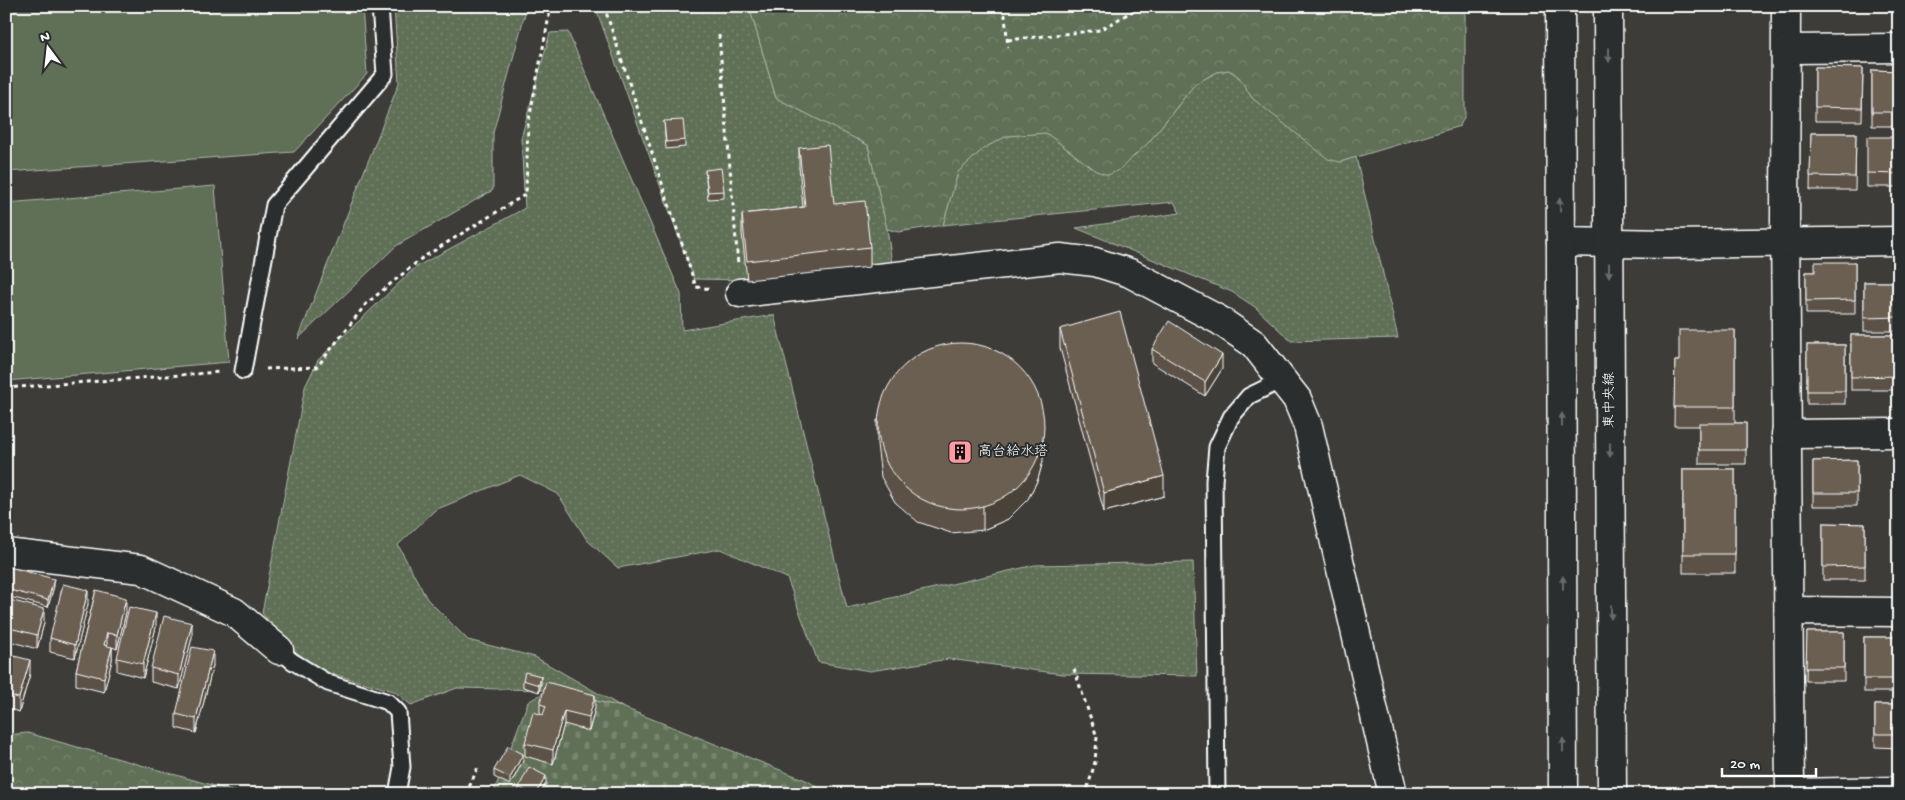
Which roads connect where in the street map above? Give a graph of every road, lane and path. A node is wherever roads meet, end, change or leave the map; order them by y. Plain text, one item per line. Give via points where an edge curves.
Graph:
1 (380, 6) edge
2 (551, 6) edge
3 (604, 6) edge
4 (1004, 6) edge
5 (1141, 6) edge
6 (1560, 6) edge
7 (1608, 6) edge
8 (1786, 6) edge
9 (719, 35) dead end
10 (1008, 40) junction
11 (1008, 47) dead end
12 (1899, 48) edge
13 (1787, 49) junction
14 (1786, 241) junction
15 (1899, 241) edge
16 (1561, 242) junction
17 (1609, 242) junction
18 (740, 293) junction
19 (243, 370) junction
20 (1282, 380) junction
21 (6, 388) edge
22 (1899, 433) edge
23 (1786, 434) junction
24 (6, 553) edge
25 (1788, 612) junction
26 (1899, 612) edge
27 (279, 650) joint
28 (1074, 669) dead end
29 (479, 765) dead end
30 (1899, 791) edge
31 (1790, 793) edge
32 (397, 794) edge
33 (466, 794) edge
34 (1086, 794) edge
35 (1217, 794) edge
36 (1393, 794) edge
37 (1564, 794) edge
38 (1612, 794) edge

1 - 19 lane via 385,74 274,205
2 - 19 path via 528,125 526,194 422,258 366,304 316,367
3 - 18 path via 696,287
4 - 10 path
5 - 10 path via 1100,30
16 -> 6 main road
7 -> 17 main road, 東中央線
8 - 13 main road
9 - 18 path
10 - 11 path
12 - 13 main road
13 - 14 main road
14 - 15 main road
14 - 17 main road
14 - 23 main road
16 - 17 main road
37 -> 16 main road
17 -> 38 main road, 東中央線
18 - 20 main road via 1060,258 1095,262 1130,273 1219,320 1254,344
19 - 21 path
20 - 35 lane via 1249,396 1231,418 1218,447 1214,481
20 - 36 main road via 1297,399 1308,426
22 - 23 main road
23 - 25 main road
24 - 27 main road via 142,569 234,612
25 - 26 main road
25 - 31 main road
27 - 32 lane via 328,682 388,702 398,712 402,767
28 - 34 path via 1097,737 1095,762
29 - 33 path
30 - 31 main road

